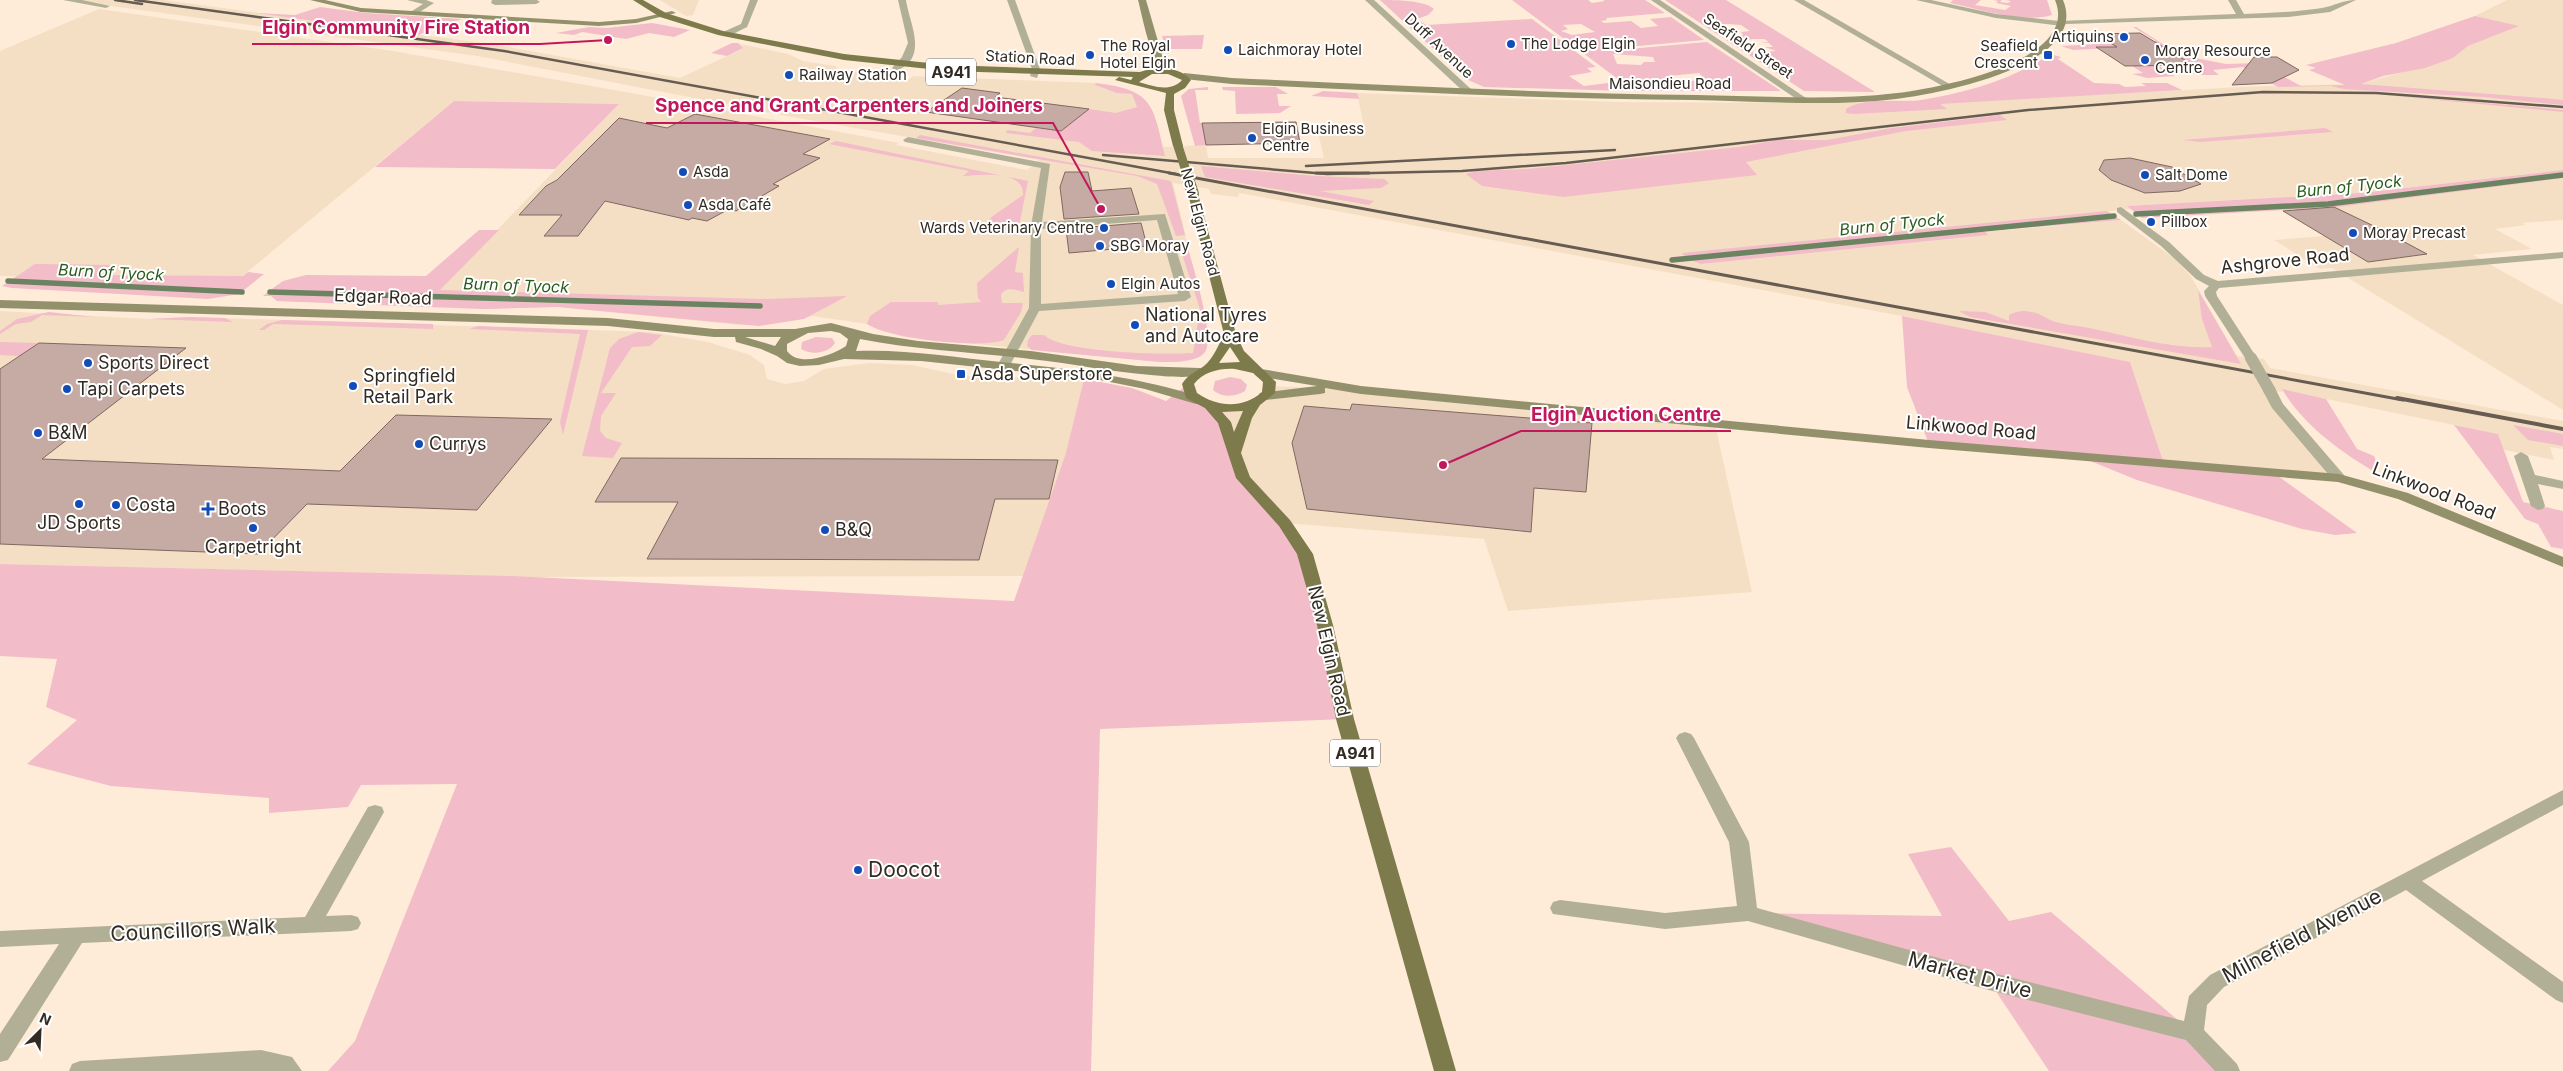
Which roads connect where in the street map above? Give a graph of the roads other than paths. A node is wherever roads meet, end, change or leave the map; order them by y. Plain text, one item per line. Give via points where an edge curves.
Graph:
1 (67, 0) edge
2 (314, 0) edge
3 (411, 0) edge
4 (496, 0) edge
5 (637, 0) edge
6 (651, 0) edge
7 (754, 0) edge
8 (902, 0) edge
9 (1011, 0) edge
10 (1142, 0) edge
11 (1369, 0) edge
12 (1655, 0) edge
13 (1798, 0) edge
14 (1920, 0) edge
15 (2060, 0) edge
16 (2232, 0) edge
17 (2352, 0) edge
18 (536, 2) dead end
19 (106, 6) dead end
20 (415, 13) junction
21 (668, 14) junction
22 (2242, 18) junction
23 (2063, 23) junction
24 (726, 34) junction
25 (1160, 63) junction
26 (899, 66) junction
27 (1172, 72) junction
28 (1035, 74) junction
29 (1145, 74) junction
30 (1184, 76) junction
31 (1232, 80) junction
32 (1135, 83) junction
33 (1949, 86) junction
34 (1178, 87) junction
35 (1145, 88) junction
36 (1469, 92) junction
37 (1801, 98) junction
38 (1169, 110) junction
39 (908, 140) dead end
40 (2121, 210) dead end
41 (1036, 226) junction
42 (2563, 255) edge
43 (2216, 285) junction
44 (0, 295) edge
45 (0, 304) edge
46 (1035, 308) junction
47 (199, 309) junction
48 (714, 333) junction
49 (850, 333) junction
50 (795, 334) junction
51 (1230, 334) junction
52 (781, 353) junction
53 (1010, 353) junction
54 (840, 355) junction
55 (1003, 366) junction
56 (1204, 370) junction
57 (1258, 371) junction
58 (1361, 390) junction
59 (1196, 400) junction
60 (1260, 400) junction
61 (1210, 406) junction
62 (1235, 452) junction
63 (2521, 456) dead end
64 (2339, 478) junction
65 (2529, 478) junction
66 (2563, 485) edge
67 (2538, 506) dead end
68 (2563, 562) edge
69 (1685, 738) dead end
70 (2563, 797) edge
71 (374, 812) dead end
72 (2407, 880) junction
73 (1560, 908) dead end
74 (1748, 913) junction
75 (351, 923) dead end
76 (311, 925) junction
77 (76, 935) junction
78 (0, 939) edge
79 (2563, 994) edge
80 (2193, 1033) junction
81 (0, 1053) edge
82 (80, 1071) edge
83 (291, 1071) edge
84 (1445, 1071) edge
85 (2229, 1071) edge

1 - 19 street
2 - 20 street via 361,10
3 - 20 street via 430,3
4 - 18 street via 494,2
5 - 21 main road, Station Road / A941
6 - 21 main road, A941
7 - 24 street via 744,25
8 - 26 street via 913,45 912,53
9 - 28 street
10 - 25 street
11 - 36 street, Duff Avenue
12 - 37 street, Seafield Street
13 - 33 street
14 - 23 street via 1996,16
15 - 23 street
16 - 22 street
17 - 22 street via 2320,11
20 - 21 street via 599,24
21 - 24 main road, Station Road / A941
22 - 23 street
23 - 33 street, Maisondieu Road via 2043,48 2027,58 1994,74
24 - 26 main road, Station Road / A941 via 821,58
25 - 27 street
25 - 29 street
26 - 28 main road, Station Road / A941
27 - 29 main road, Station Road
27 - 30 main road
28 - 29 main road, Station Road / A941
28 - 32 main road, Station Road / A941
29 - 32 main road
30 - 31 street, Maisondieu Road
30 - 34 main road via 1187,80
31 - 34 street, Maisondieu Road
31 - 36 street, Maisondieu Road
32 - 35 main road
33 - 37 street, Maisondieu Road via 1896,96
34 - 35 main road
34 - 38 main road via 1170,93
35 - 38 main road via 1162,100
36 - 37 street, Maisondieu Road
38 - 51 main road, New Elgin Road, bridge
39 - 41 street via 1046,166
40 - 43 street via 2165,244 2200,277
41 - 46 street
41 - 46 street via 1161,216 1185,297
42 - 43 street, Ashgrove Road
43 - 64 street, Ashgrove Road, bridge via 2210,291 2211,296 2278,405
44 - 47 street, Edgar Road
45 - 47 street, Edgar Road
46 - 53 street
47 - 48 street, Edgar Road via 608,322
48 - 50 street, Edgar Road
48 - 52 street, Edgar Road
49 - 50 street, Edgar Road via 826,327
49 - 53 street, Edgar Road via 908,345
49 - 54 street via 854,338 852,348
50 - 52 street via 781,343
51 - 56 main road via 1222,350
51 - 57 main road, New Elgin Road via 1238,352
52 - 54 street, Edgar Road via 788,359 810,363
53 - 55 street
53 - 56 street, Edgar Road via 1150,372
54 - 55 street, Edgar Road via 894,354
55 - 59 street, Edgar Road via 1114,377 1149,384
56 - 57 main road via 1229,366
56 - 59 main road via 1188,384 1188,392
57 - 58 street, Linkwood Road
57 - 60 main road via 1270,382 1270,390
58 - 60 street, Linkwood Road via 1296,391
58 - 64 street, Linkwood Road via 1930,444
59 - 61 main road
60 - 61 main road via 1235,408
60 - 62 main road via 1245,418
61 - 62 main road, New Elgin Road / A941 via 1224,422
62 - 84 main road, New Elgin Road / A941 via 1244,478 1285,523 1305,554 1325,625 1345,719
63 - 65 street
64 - 68 street, Linkwood Road via 2403,496
65 - 66 street
65 - 67 street
69 - 74 street via 1740,842
70 - 72 street, Milnefield Avenue
71 - 76 street
72 - 79 street
72 - 80 street, Milnefield Avenue via 2217,981 2198,1002
73 - 74 street, Market Drive via 1665,921
74 - 80 street, Market Drive via 1989,981
75 - 76 street, Councillors Walk
76 - 77 street, Councillors Walk
77 - 78 street, Councillors Walk
77 - 81 street
80 - 85 street
82 - 83 street via 261,1060 284,1064

